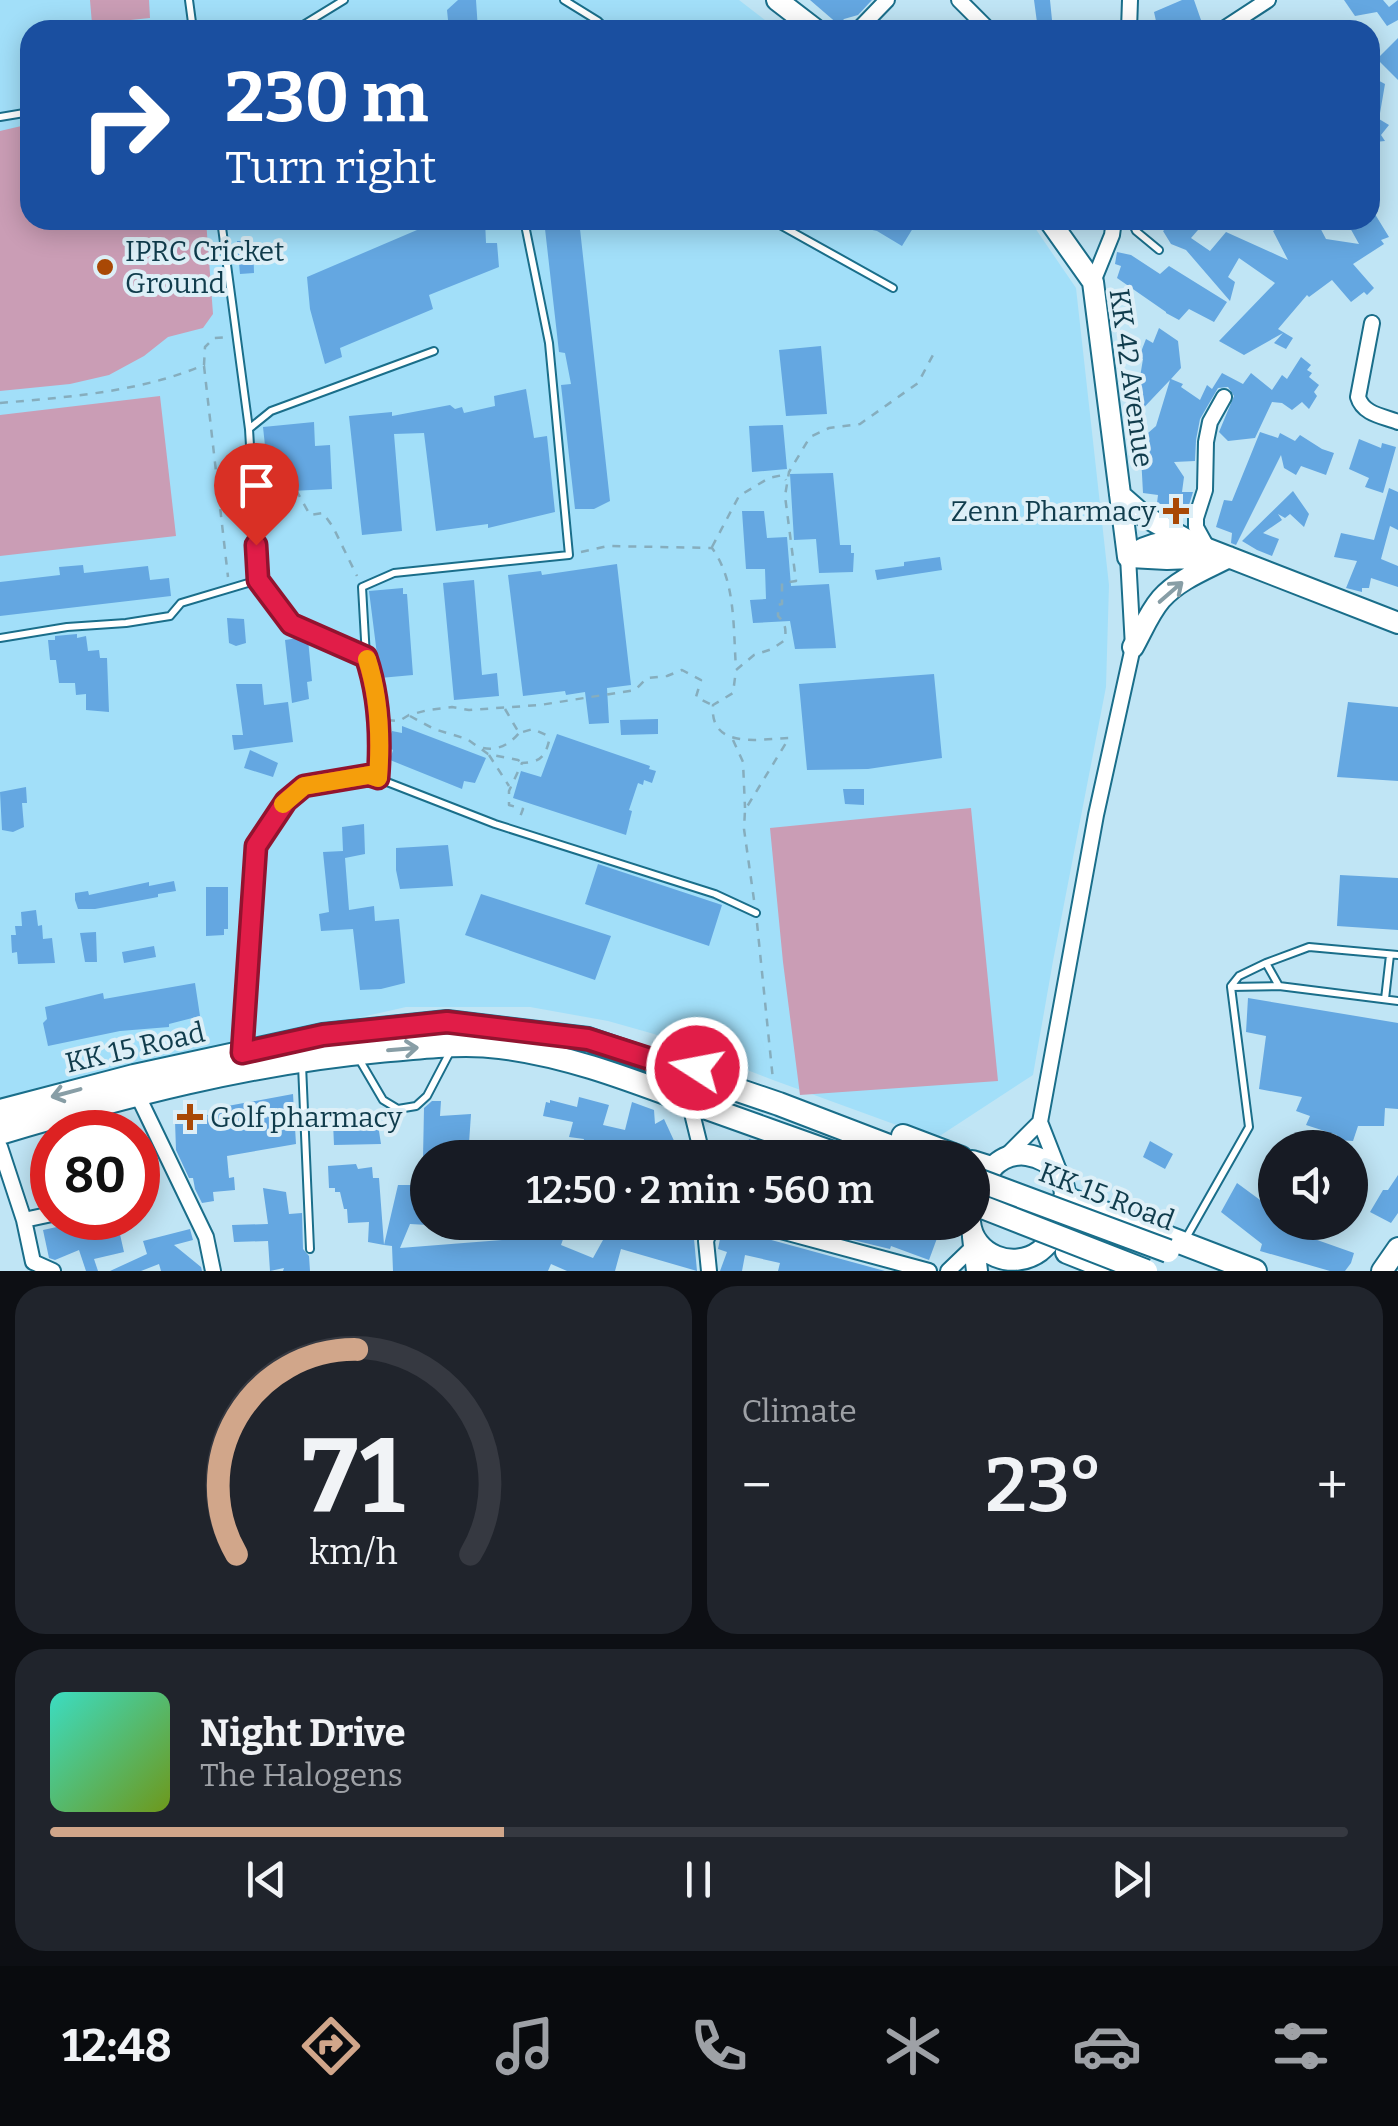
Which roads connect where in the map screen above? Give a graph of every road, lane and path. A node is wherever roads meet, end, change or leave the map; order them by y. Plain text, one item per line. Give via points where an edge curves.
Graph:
1 (344, 0) edge
2 (564, 0) edge
3 (777, 0) edge
4 (888, 0) edge
5 (959, 0) edge
6 (1268, 0) edge
7 (311, 20) edge
8 (596, 20) edge
9 (803, 20) edge
10 (868, 20) edge
11 (980, 20) edge
12 (1237, 20) edge
13 (222, 230) edge
14 (526, 230) edge
15 (789, 230) edge
16 (1055, 230) edge
17 (1113, 230) edge
18 (1135, 230) edge
19 (1160, 250) dead end
20 (1093, 282) junction
21 (893, 288) dead end
22 (1372, 323) dead end
23 (238, 336) junction
24 (434, 351) dead end
25 (933, 355) dead end
26 (204, 365) junction
27 (1224, 397) dead end
28 (0, 403) edge
29 (1398, 422) edge
30 (248, 429) junction
31 (786, 481) junction
32 (296, 490) dead end
33 (1120, 495) junction
34 (1201, 546) junction
35 (712, 548) junction
36 (569, 555) junction
37 (1229, 556) junction
38 (1128, 557) junction
39 (258, 580) junction
40 (362, 587) junction
41 (229, 590) junction
42 (1398, 622) edge
43 (0, 638) edge
44 (1133, 647) junction
45 (366, 657) junction
46 (736, 670) junction
47 (713, 706) junction
48 (504, 708) junction
49 (409, 715) junction
50 (378, 720) junction
51 (520, 733) junction
52 (733, 740) junction
53 (482, 748) junction
54 (488, 754) junction
55 (522, 763) junction
56 (378, 778) junction
57 (510, 788) junction
58 (745, 810) junction
59 (516, 829) junction
60 (756, 913) junction
61 (1394, 955) edge
62 (1266, 962) junction
63 (1231, 986) junction
64 (1280, 986) junction
65 (1385, 999) junction
66 (1398, 1001) edge
67 (454, 1044) junction
68 (242, 1053) junction
69 (356, 1054) junction
70 (302, 1059) junction
71 (672, 1066) junction
72 (773, 1080) dead end
73 (137, 1094) junction
74 (689, 1102) junction
75 (0, 1111) edge
76 (1040, 1122) junction
77 (0, 1134) edge
78 (698, 1140) edge
79 (760, 1140) edge
80 (797, 1140) edge
81 (876, 1140) edge
82 (912, 1140) edge
83 (0, 1146) edge
84 (990, 1162) edge
85 (990, 1164) edge
86 (990, 1168) edge
87 (1064, 1189) junction
88 (990, 1209) edge
89 (30, 1219) edge
90 (24, 1220) junction
91 (706, 1240) edge
92 (814, 1240) edge
93 (969, 1240) edge
94 (973, 1240) edge
95 (976, 1240) edge
96 (1046, 1244) junction
97 (1176, 1247) junction
98 (1398, 1248) edge
99 (310, 1249) dead end
100 (1016, 1264) edge
101 (32, 1267) edge
102 (52, 1271) edge
103 (213, 1271) edge
104 (708, 1271) edge
105 (929, 1271) edge
106 (948, 1271) edge
107 (976, 1271) edge
108 (1115, 1271) edge
109 (1146, 1271) edge
110 (1220, 1271) edge
111 (1255, 1271) edge
112 (1382, 1271) edge

1 - 7 lane
2 - 8 lane
3 - 9 main road
4 - 10 street
5 - 11 street
6 - 12 street
13 - 23 lane
14 - 36 lane via 550,343
15 - 21 lane
16 - 20 main road, KK 42 Avenue
17 - 20 street
18 - 19 lane
20 - 33 main road, KK 42 Avenue
22 - 29 street via 1358,397 1364,410
23 - 26 path via 214,338 205,347
23 - 30 lane
24 - 30 lane via 270,410
25 - 31 path via 918,383 860,424 810,437
26 - 28 path via 98,393
26 - 41 path
27 - 34 street via 1206,442 1205,490 1196,518
30 - 39 lane
31 - 35 path via 783,475 768,478 740,496
31 - 46 path via 796,581 782,583 778,616 784,640
32 - 40 path via 310,515 323,513 333,527
33 - 34 main road
33 - 38 main road, KK 42 Avenue
34 - 37 main road
34 - 38 main road via 1160,542
35 - 36 path via 608,546
35 - 46 path via 729,590
36 - 40 lane via 394,573
37 - 38 main road
37 - 42 main road
44 -> 37 main road via 1163,598
38 - 44 street
39 - 41 lane
39 - 45 lane via 291,624
40 - 45 lane
41 - 43 lane via 181,604 170,616
44 - 76 street
45 - 50 lane
46 - 47 path via 734,693
47 - 48 path via 696,697 701,680 682,670 647,678 635,690
47 - 52 path via 712,716
48 - 49 path
48 - 51 path
49 - 50 path
49 - 53 path
50 - 56 lane
51 - 53 path via 500,747
51 - 55 path via 533,729 549,742 542,759
52 - 58 path via 743,762
52 - 58 path via 788,738
53 - 54 path
54 - 55 path
54 - 57 path
55 - 57 path
56 - 59 lane
56 - 68 lane via 304,786 256,846
57 - 59 path via 509,805 522,809
58 - 60 path
59 - 60 lane
60 - 72 path
61 - 62 lane via 1308,947
61 - 65 lane
62 - 63 lane
62 - 64 lane
63 - 64 lane
63 - 97 lane via 1249,1128
64 - 65 lane
65 - 66 lane
69 -> 67 highway, KK 15 Road
67 - 69 lane via 427,1096 398,1109 384,1100
67 - 74 highway, KK 15 Road via 568,1060
68 - 71 highway, KK 15 Road via 340,1032 447,1022 588,1039
68 -> 75 highway, KK 15 Road
69 - 70 highway, KK 15 Road
70 - 73 highway, KK 15 Road
70 - 99 lane
71 - 81 highway, KK 15 Road
71 - 82 highway via 722,1070
73 - 77 highway, KK 15 Road
73 - 103 street via 206,1237
74 - 78 street
74 - 79 highway
74 - 80 highway, KK 15 Road
76 - 84 street
76 - 87 street
83 - 90 street
85 - 87 main road via 1016,1154 1040,1158 1051,1164
86 - 97 highway, KK 15 Road, bridge
87 - 96 main road via 1058,1225
87 - 97 highway
88 - 109 highway, KK 15 Road, bridge
89 - 90 street
90 - 101 street
91 - 104 street
92 - 105 street
93 - 106 street
94 - 107 main road
95 - 100 main road via 994,1258
96 - 100 main road
96 - 108 highway
97 - 110 highway, KK 15 Road
97 - 111 highway
98 - 112 main road
101 - 102 street

